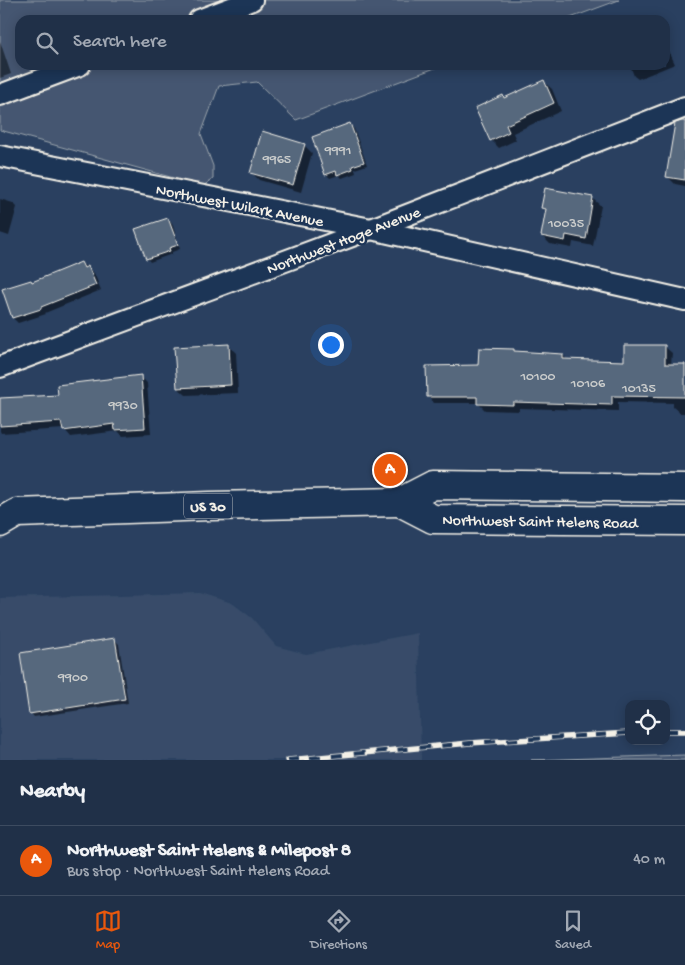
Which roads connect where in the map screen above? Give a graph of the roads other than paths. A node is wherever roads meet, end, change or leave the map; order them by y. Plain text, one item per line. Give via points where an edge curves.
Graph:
1 (252, 0) edge
2 (213, 15) edge
3 (67, 70) edge
4 (0, 95) edge
5 (685, 107) edge
6 (0, 156) edge
7 (371, 230) junction
8 (685, 300) edge
9 (0, 367) edge
10 (685, 488) edge
11 (400, 502) junction
12 (6, 514) edge
13 (685, 521) edge

1 - 2 street
3 - 4 street
5 - 7 street, Northwest Hoge Avenue
6 - 7 street, Northwest Wilark Avenue
7 - 8 street, Northwest Wilark Avenue
7 - 9 street, Northwest Hoge Avenue
10 - 11 highway, Northwest Saint Helens Road / US 30 via 433,485
11 - 12 highway, Northwest Saint Helens Road / US 30
11 - 13 highway, Northwest Saint Helens Road / US 30 via 433,519

